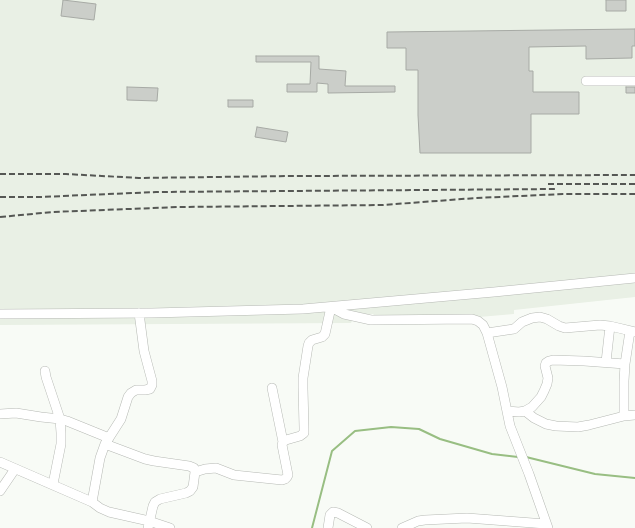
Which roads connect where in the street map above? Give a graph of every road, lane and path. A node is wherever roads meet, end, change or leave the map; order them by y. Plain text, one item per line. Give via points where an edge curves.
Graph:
1 (586, 81) dead end
2 (635, 81) edge
3 (635, 278) edge
4 (331, 307) junction
5 (139, 313) junction
6 (0, 314) edge
7 (610, 326) junction
8 (486, 332) junction
9 (632, 332) edge
10 (606, 362) junction
11 (625, 364) junction
12 (45, 371) dead end
13 (272, 388) dead end
14 (507, 411) junction
15 (525, 411) junction
16 (0, 414) edge
17 (635, 415) edge
18 (624, 416) junction
19 (60, 419) junction
20 (107, 441) junction
21 (283, 442) junction
22 (0, 462) edge
23 (15, 469) junction
24 (195, 472) junction
25 (53, 484) junction
26 (0, 491) edge
27 (92, 502) junction
28 (463, 518) junction
29 (148, 525) edge
30 (547, 526) edge
31 (170, 528) edge
32 (328, 528) edge
33 (367, 528) edge
34 (402, 528) edge
35 (462, 528) edge

1 - 2 street
3 - 4 street
4 - 5 street
4 - 8 street via 344,314 376,320 472,319 483,325
4 - 21 street via 324,334 312,340 308,346 303,378 304,433
5 - 6 street
5 - 20 street via 152,385 150,389 131,393 121,419
7 - 8 street via 565,328 540,317 522,322 514,329
7 - 9 street
7 - 10 street
8 - 14 street
9 - 11 street
10 - 11 street
10 - 15 street via 549,361 545,366 548,378 544,391 532,407
11 - 18 street
12 - 19 street
13 - 21 street
14 - 15 street
14 - 30 street via 510,426
15 - 18 street via 546,424 556,426 578,427
16 - 19 street via 16,413
17 - 18 street
19 - 20 street
19 - 25 street via 61,444
20 - 24 street via 145,459 189,466 194,468
20 - 27 street via 98,466
21 - 24 street via 288,475 285,479 234,475 216,468
22 - 23 street
23 - 25 street
23 - 26 street
24 - 29 street via 190,491 155,502
25 - 27 street
27 - 29 street via 109,512
28 - 30 street
28 - 34 street via 425,520
28 - 35 street
29 - 31 street
32 - 33 street via 333,512

